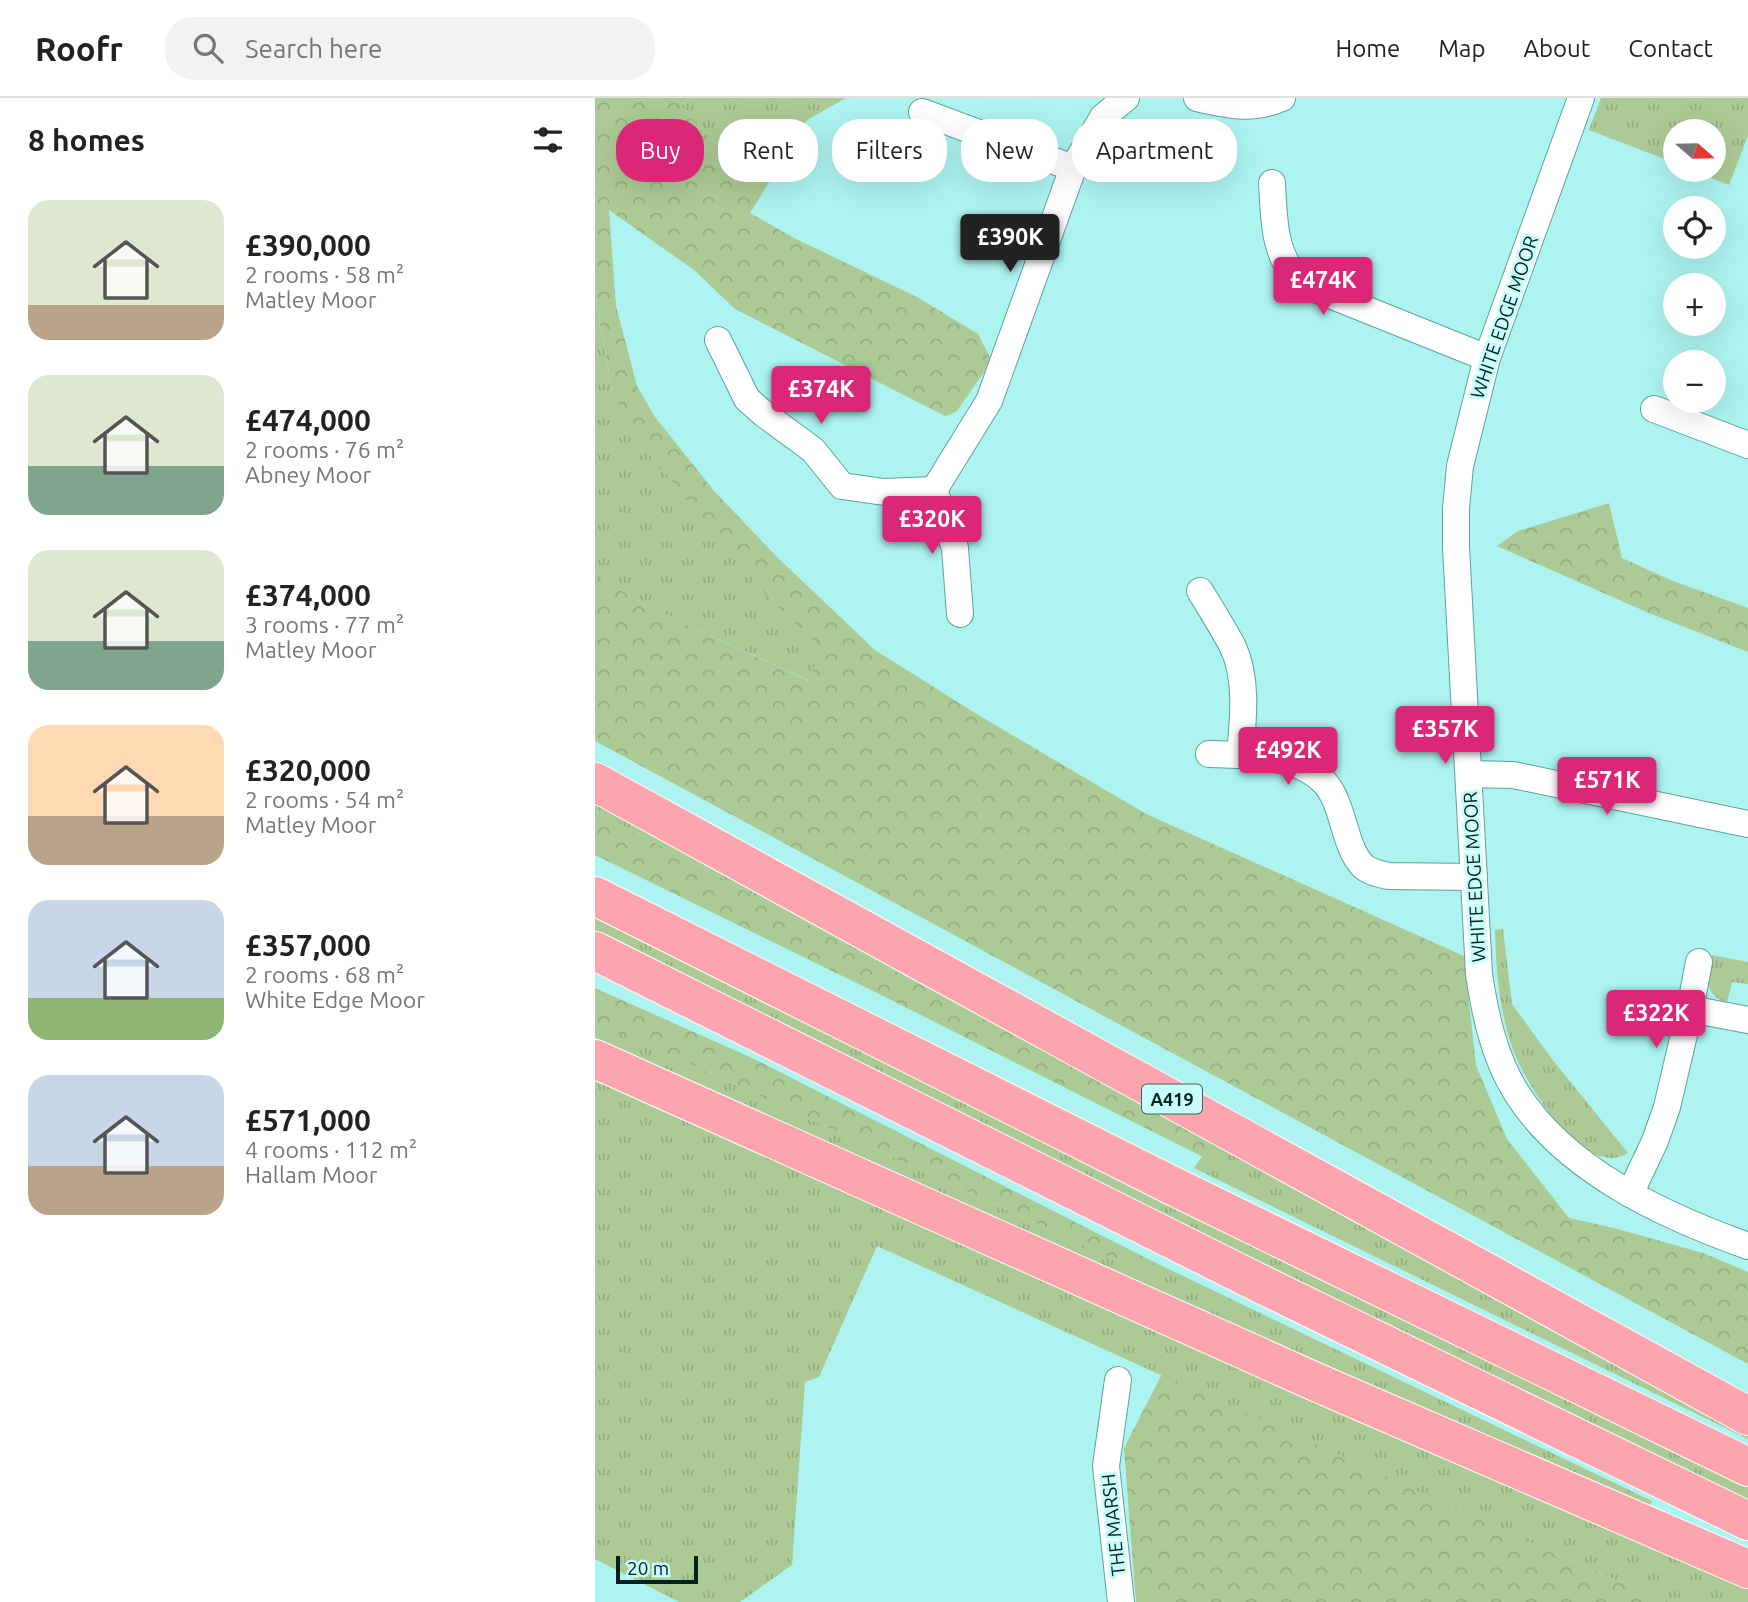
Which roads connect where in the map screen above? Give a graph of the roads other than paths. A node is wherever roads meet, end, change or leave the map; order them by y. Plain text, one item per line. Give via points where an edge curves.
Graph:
1 (1126, 98) edge
2 (1197, 98) edge
3 (1282, 98) edge
4 (1581, 98) edge
5 (922, 112) dead end
6 (1102, 119) edge
7 (1072, 169) edge
8 (1072, 172) edge
9 (1272, 183) dead end
10 (718, 340) dead end
11 (1487, 358) junction
12 (1654, 409) dead end
13 (1746, 437) edge
14 (934, 490) junction
15 (1200, 591) dead end
16 (960, 614) dead end
17 (1209, 754) dead end
18 (1240, 755) junction
19 (1469, 774) junction
20 (595, 782) edge
21 (1748, 824) edge
22 (1474, 877) junction
23 (595, 896) edge
24 (595, 951) edge
25 (1699, 962) dead end
26 (1690, 1009) junction
27 (1748, 1020) edge
28 (595, 1059) edge
29 (1630, 1194) junction
30 (1748, 1246) edge
31 (1118, 1380) dead end
32 (1748, 1416) edge
33 (1748, 1467) edge
34 (1748, 1521) edge
35 (1748, 1569) edge
36 (1121, 1602) edge

1 - 6 street
2 - 3 street via 1245,107
4 - 11 street, WHITE EDGE MOOR
5 - 7 street
8 - 14 street via 989,401
9 - 11 street via 1276,235 1297,279
10 - 14 street via 747,399 813,450 842,486 884,492
11 - 19 street, WHITE EDGE MOOR via 1460,466 1456,508
12 - 13 street
14 - 16 street via 955,548
15 - 18 street via 1234,650 1244,716
17 - 18 street
18 - 22 street via 1295,764 1315,774 1332,793 1356,855 1376,874
19 - 21 street via 1513,775
19 - 22 street, WHITE EDGE MOOR
20 - 32 highway, A419
22 - 29 street, WHITE EDGE MOOR via 1486,1019 1515,1091 1558,1145
23 - 33 highway via 1156,1178
24 - 34 highway
25 - 26 street
26 - 27 street
26 - 29 street via 1667,1107
28 - 35 highway via 1318,1383
29 - 30 street, WHITE EDGE MOOR
31 - 36 street, THE MARSH via 1126,1409 1106,1479

